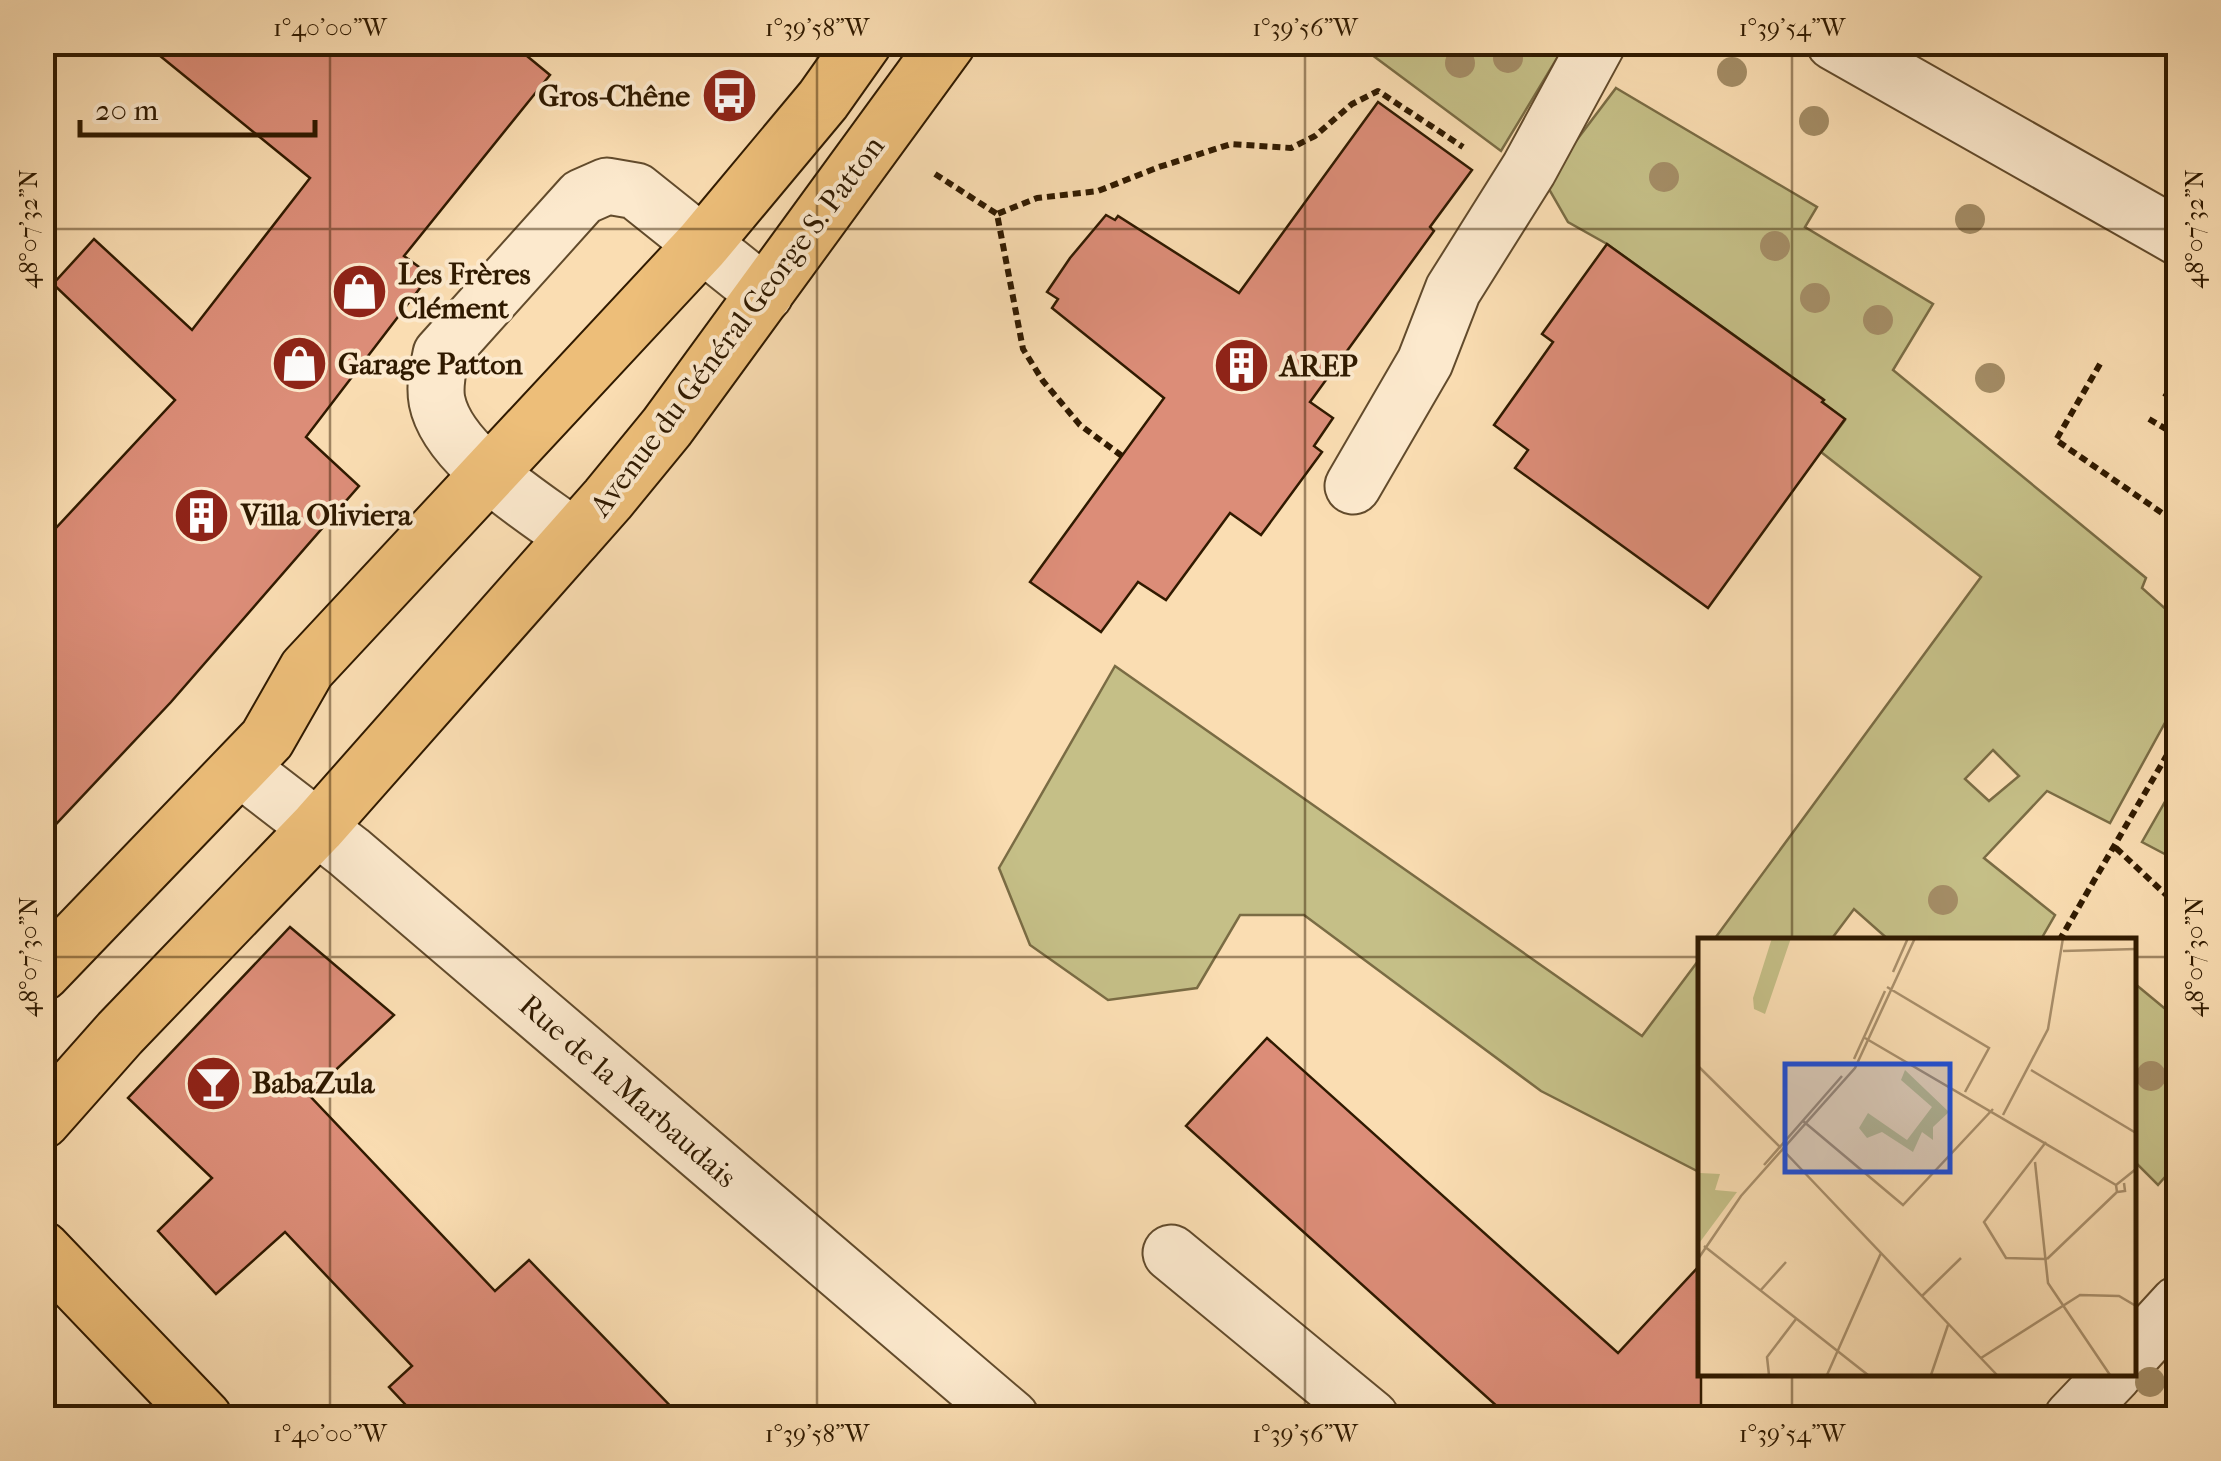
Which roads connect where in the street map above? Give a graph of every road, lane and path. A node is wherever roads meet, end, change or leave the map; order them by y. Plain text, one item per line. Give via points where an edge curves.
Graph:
1 (864, 42) edge
2 (1598, 42) edge
3 (1834, 42) edge
4 (930, 48) edge
5 (938, 176) dead end
6 (1518, 184) junction
7 (997, 214) junction
8 (2178, 237) edge
9 (702, 245) junction
10 (766, 294) junction
11 (2100, 364) dead end
12 (2164, 393) dead end
13 (2178, 402) edge
14 (2149, 420) dead end
15 (2178, 436) edge
16 (1122, 456) dead end
17 (489, 472) junction
18 (1352, 486) dead end
19 (2178, 524) edge
20 (574, 538) junction
21 (2178, 736) edge
22 (240, 768) junction
23 (318, 827) junction
24 (2116, 848) junction
25 (2178, 906) edge
26 (2061, 938) edge
27 (42, 973) edge
28 (42, 1120) edge
29 (42, 1249) edge
30 (1171, 1253) dead end
31 (2178, 1304) edge
32 (2136, 1350) edge
33 (2112, 1376) edge
34 (204, 1418) edge
35 (1011, 1418) edge
36 (1371, 1418) edge
37 (2072, 1418) edge

1 - 9 main road
2 - 6 street
3 - 8 street
4 - 10 main road, Avenue du Général George S. Patton
5 - 7 path
6 - 7 path via 1378,90 1291,148 1232,144 1098,192 1036,198
6 - 18 street via 1454,290 1425,362
7 - 16 path via 1022,349 1080,425
9 - 10 street
9 - 17 main road
9 - 17 street via 636,192 607,186 582,197 441,354 436,380 442,417
10 - 20 main road, Avenue du Général George S. Patton
11 - 19 path via 2056,440
12 - 13 path
14 - 15 path
17 - 20 street
17 - 22 main road via 308,668 267,739
20 - 23 main road, Avenue du Général George S. Patton
21 - 24 path
22 - 23 street, Rue de la Marbaudais
22 - 27 main road
23 - 28 main road, Avenue du Général George S. Patton
23 - 35 street, Rue de la Marbaudais
24 - 25 path
24 - 26 path
29 - 34 main road
30 - 36 street
31 - 32 street
33 - 37 street

